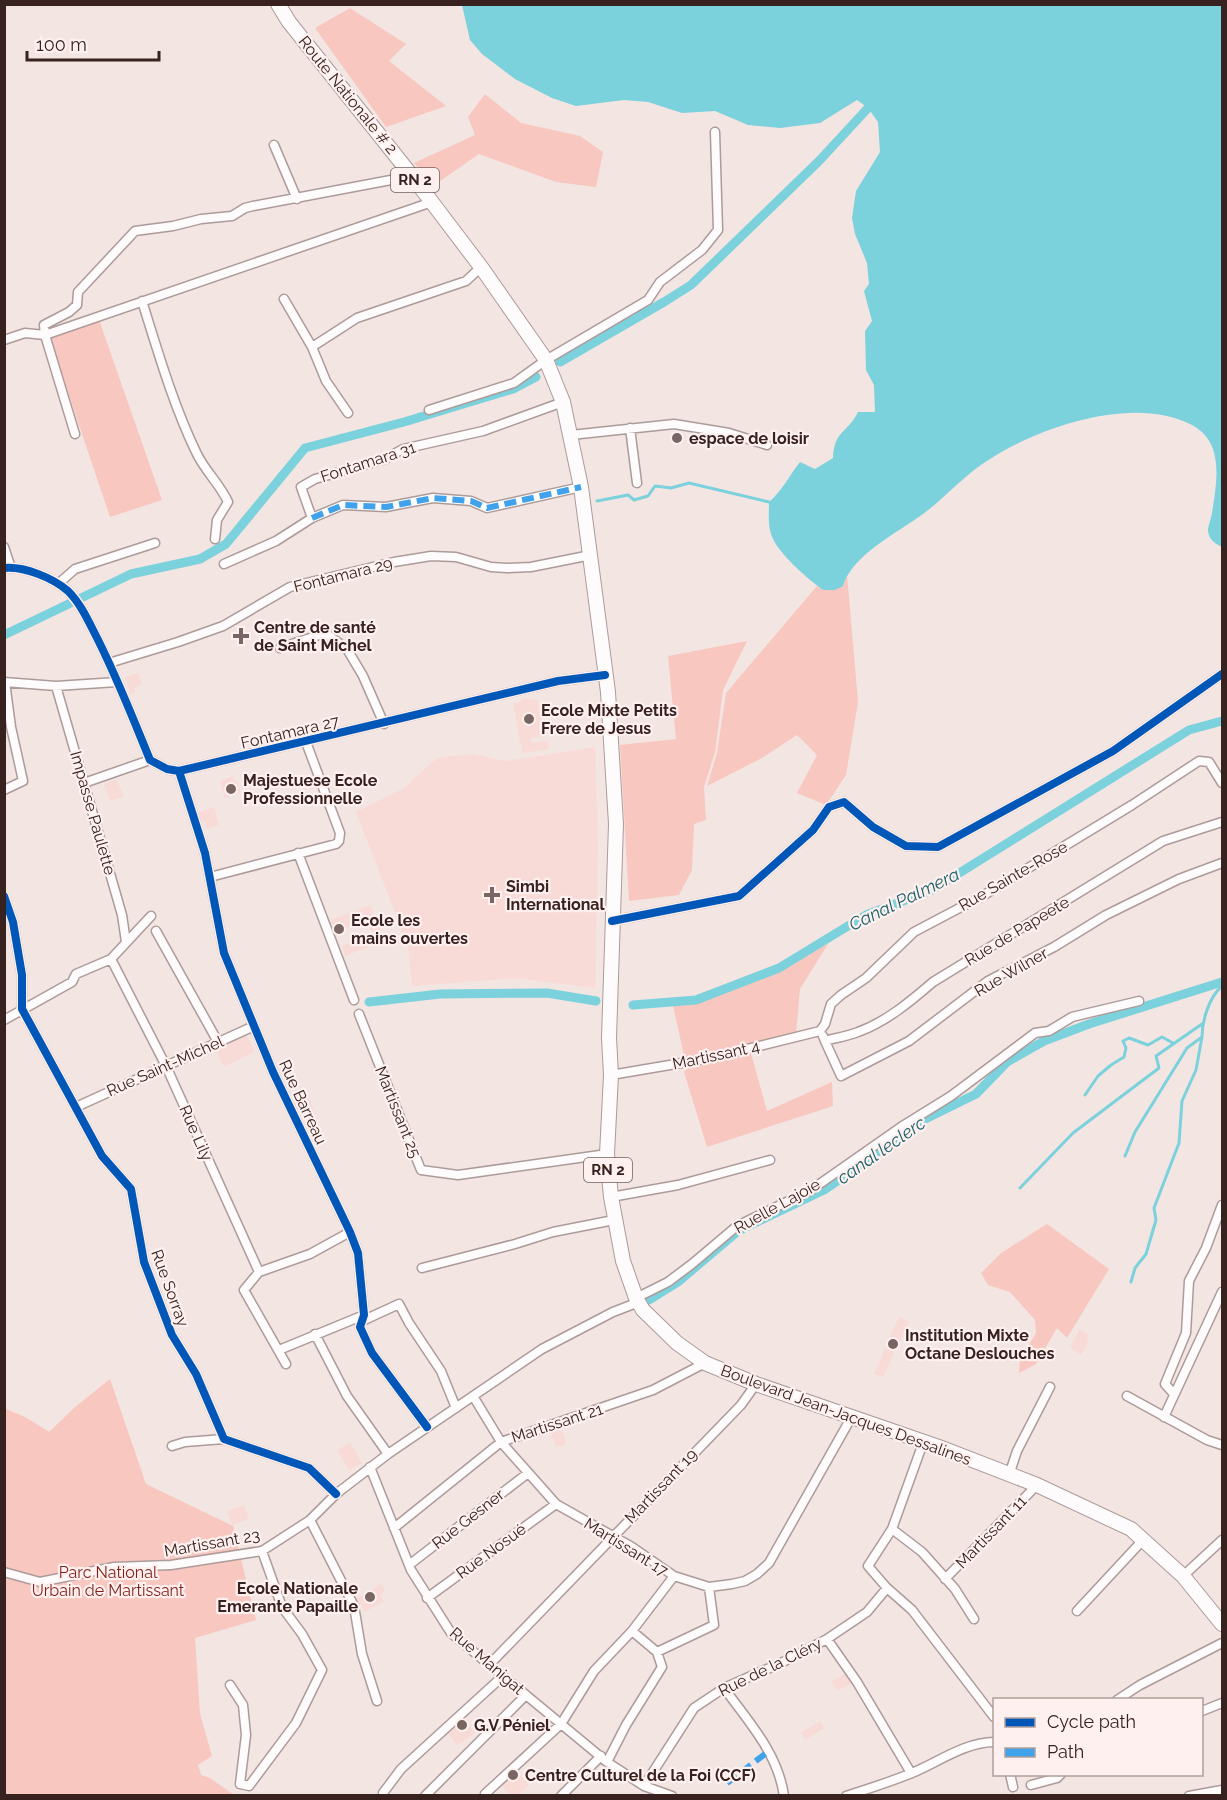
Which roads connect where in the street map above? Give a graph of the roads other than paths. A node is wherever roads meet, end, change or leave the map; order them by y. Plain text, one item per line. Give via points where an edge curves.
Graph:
1 (284, 7) edge
2 (715, 132) dead end
3 (274, 145) dead end
4 (412, 176) junction
5 (297, 199) junction
6 (432, 202) junction
7 (481, 267) junction
8 (284, 299) dead end
9 (142, 301) junction
10 (45, 335) junction
11 (4, 340) edge
12 (312, 347) junction
13 (546, 360) junction
14 (563, 402) junction
15 (429, 410) dead end
16 (348, 413) dead end
17 (630, 428) junction
18 (75, 434) dead end
19 (571, 435) junction
20 (767, 444) dead end
21 (637, 483) dead end
22 (581, 487) junction
23 (312, 518) junction
24 (215, 539) dead end
25 (156, 543) dead end
26 (4, 548) edge
27 (591, 555) junction
28 (224, 564) dead end
29 (8, 568) edge
30 (58, 584) junction
31 (280, 648) dead end
32 (109, 663) junction
33 (605, 675) junction
34 (1222, 675) edge
35 (5, 682) edge
36 (117, 682) junction
37 (56, 686) junction
38 (384, 724) junction
39 (306, 742) junction
40 (150, 760) junction
41 (179, 771) junction
42 (84, 783) junction
43 (1222, 783) edge
44 (4, 790) edge
45 (1222, 822) edge
46 (298, 853) junction
47 (1222, 863) edge
48 (210, 877) junction
49 (4, 896) edge
50 (151, 916) dead end
51 (612, 921) junction
52 (156, 931) dead end
53 (126, 942) junction
54 (111, 959) junction
55 (354, 1000) dead end
56 (1138, 1001) dead end
57 (22, 1009) junction
58 (359, 1014) dead end
59 (4, 1020) edge
60 (254, 1026) junction
61 (820, 1031) junction
62 (825, 1041) junction
63 (218, 1042) junction
64 (166, 1066) junction
65 (611, 1075) junction
66 (76, 1107) junction
67 (607, 1154) junction
68 (770, 1160) dead end
69 (611, 1197) junction
70 (1222, 1204) edge
71 (614, 1220) junction
72 (350, 1232) junction
73 (422, 1268) dead end
74 (258, 1272) junction
75 (1222, 1292) edge
76 (638, 1300) junction
77 (363, 1318) junction
78 (315, 1334) junction
79 (279, 1350) junction
80 (705, 1363) junction
81 (286, 1364) dead end
82 (756, 1384) junction
83 (1050, 1387) dead end
84 (1174, 1394) junction
85 (1127, 1395) dead end
86 (473, 1396) junction
87 (456, 1408) junction
88 (1164, 1417) junction
89 (851, 1418) junction
90 (427, 1427) junction
91 (224, 1439) junction
92 (501, 1442) junction
93 (923, 1443) junction
94 (1222, 1445) edge
95 (172, 1446) dead end
96 (388, 1454) junction
97 (370, 1467) junction
98 (528, 1473) junction
99 (1009, 1475) junction
100 (1037, 1485) junction
101 (336, 1494) junction
102 (556, 1504) junction
103 (310, 1520) junction
104 (394, 1528) junction
105 (892, 1529) junction
106 (613, 1537) junction
107 (1143, 1540) junction
108 (1222, 1540) edge
109 (262, 1551) junction
110 (409, 1565) junction
111 (4, 1572) edge
112 (674, 1576) junction
113 (1183, 1576) junction
114 (945, 1579) junction
115 (710, 1587) junction
116 (887, 1588) junction
117 (427, 1598) junction
118 (1077, 1611) dead end
119 (974, 1619) dead end
120 (1222, 1624) edge
121 (632, 1631) junction
122 (827, 1639) junction
123 (1222, 1643) edge
124 (657, 1652) junction
125 (489, 1665) junction
126 (503, 1676) junction
127 (230, 1685) dead end
128 (724, 1688) junction
129 (526, 1695) junction
130 (1120, 1698) edge
131 (377, 1701) dead end
132 (1222, 1703) edge
133 (1203, 1711) edge
134 (993, 1716) edge
135 (561, 1724) junction
136 (993, 1742) edge
137 (604, 1759) junction
138 (911, 1773) junction
139 (1010, 1776) edge
140 (1059, 1776) edge
141 (1031, 1785) dead end
142 (644, 1786) junction
143 (1013, 1786) dead end
144 (1222, 1790) edge
145 (382, 1793) dead end
146 (485, 1794) edge
147 (425, 1796) edge
148 (561, 1796) edge
149 (672, 1796) edge
150 (784, 1796) edge
151 (846, 1796) edge
152 (1189, 1796) edge

1 - 4 main road, Route Nationale # 2 / RN 2
2 - 13 street via 718,230 702,250 660,282 648,300
3 - 5 street
4 - 5 street
4 - 6 main road, Route Nationale # 2 / RN 2
5 - 10 street via 245,208 232,216 135,231 78,292 77,305 44,325
6 - 7 main road, Route Nationale # 2 / RN 2
6 - 9 street
7 - 12 street via 466,281 357,318
7 - 13 main road, Route Nationale # 2 / RN 2
8 - 12 street
9 - 10 street
9 - 24 street via 185,429 228,502 217,520
10 - 11 street via 25,333
10 - 18 street
12 - 16 street via 326,381
13 - 14 main road, Boulevard Jean-Jacques Dessalines / RN 2
13 - 15 street via 514,383
14 - 19 main road, Boulevard Jean-Jacques Dessalines / RN 2
14 - 23 street, Fontamara 31 via 483,431 403,449 385,459 315,479 301,487
17 - 19 street
17 - 20 street via 674,424
17 - 21 street
19 - 22 main road, Boulevard Jean-Jacques Dessalines / RN 2
22 - 23 street via 487,508 471,501 433,498 386,507 343,505
22 - 27 main road, Boulevard Jean-Jacques Dessalines / RN 2
23 - 28 street via 276,541
25 - 30 street via 75,569
26 - 29 street
27 - 32 street, Fontamara 29 via 507,568 456,557 431,556 394,562 290,587 223,626
27 - 33 main road, Boulevard Jean-Jacques Dessalines / RN 2
29 - 30 street
30 - 32 street via 79,605
31 - 38 street via 325,633 347,649
32 - 36 street
33 - 38 street, Fontamara 27 via 558,681
33 - 51 main road, Boulevard Jean-Jacques Dessalines / RN 2 via 616,824
34 - 51 street via 1113,751 938,847 906,846 873,827 844,802 829,807 813,830 739,896
35 - 37 street
35 - 44 street via 23,781
36 - 37 street
36 - 40 street
37 - 42 street, Impasse Paulette
38 - 39 street, Fontamara 27
39 - 41 street, Fontamara 27
39 - 46 street via 340,838 336,844
40 - 41 street
40 - 42 street
41 - 48 street, Rue Barreau
42 - 53 street, Impasse Paulette via 122,915
43 - 61 street, Rue Sainte-Rose via 1209,762 1199,761 984,895 914,933 831,1005
45 - 62 street, Rue de Papeete via 1163,841 933,982 877,1024
46 - 48 street
46 - 55 street
47 - 62 street, Rue Wilner via 1106,915 988,981 909,1041 842,1076
48 - 60 street, Rue Barreau via 224,953
49 - 57 street, Rue Sorray via 22,975
50 - 53 street
51 - 65 main road, Boulevard Jean-Jacques Dessalines / RN 2
52 - 63 street
53 - 54 street
54 - 57 street via 76,974 72,982
54 - 64 street, Rue Lily
56 - 76 street, Ruelle Lajoie via 1072,1017 1035,1033 951,1096 811,1190 737,1226 668,1282
57 - 59 street
57 - 66 street, Rue Sorray
58 - 67 street, Martissant 25 via 421,1170 458,1175
60 - 63 street, Rue Saint-Michel
60 - 72 street, Rue Barreau
61 - 62 street
61 - 65 street, Martissant 4 via 711,1058
63 - 64 street, Rue Saint-Michel
64 - 66 street, Rue Saint-Michel
64 - 74 street, Rue Lily
65 - 67 main road, Boulevard Jean-Jacques Dessalines / RN 2
66 - 91 street, Rue Sorray via 102,1156 131,1188 144,1262 172,1335 196,1374
67 - 69 main road, Boulevard Jean-Jacques Dessalines / RN 2
68 - 69 street via 678,1185
69 - 71 main road, Boulevard Jean-Jacques Dessalines / RN 2
70 - 84 street via 1189,1281 1186,1333 1166,1384
71 - 73 street via 553,1232
71 - 76 main road, Boulevard Jean-Jacques Dessalines / RN 2 via 623,1261
72 - 74 street via 310,1254
72 - 77 street, Rue Barreau via 358,1253
74 - 79 street via 244,1290
75 - 84 street
76 - 80 main road, Boulevard Jean-Jacques Dessalines / RN 2 via 653,1322
76 - 86 street, Martissant 23 via 542,1349
77 - 78 street
77 - 87 street via 399,1304 441,1371
77 - 90 street, Rue Barreau via 360,1327 372,1353
78 - 79 street
78 - 96 street via 347,1396
79 - 81 street
80 - 82 main road, Boulevard Jean-Jacques Dessalines / RN 2
80 - 92 street, Martissant 21 via 653,1390
82 - 89 main road, Boulevard Jean-Jacques Dessalines / RN 2
82 - 106 street, Martissant 19 via 741,1406
83 - 99 street via 1017,1450
84 - 88 street
85 - 88 street
86 - 87 street, Martissant 23
86 - 92 street, Martissant 17
87 - 90 street, Martissant 23
88 - 94 street
89 - 93 main road, Boulevard Jean-Jacques Dessalines / RN 2
89 - 115 street, Martissant 17 via 769,1563 745,1581
90 - 96 street, Martissant 23
91 - 95 street
91 - 101 street via 309,1468
92 - 98 street, Martissant 17
92 - 104 street, Martissant 21
93 - 99 main road, Boulevard Jean-Jacques Dessalines / RN 2
93 - 105 street
96 - 97 street, Martissant 23
97 - 101 street, Martissant 23
97 - 104 street, Rue Manigat
98 - 102 street, Martissant 17
98 - 110 street, Rue Gesner
99 - 100 main road, Boulevard Jean-Jacques Dessalines / RN 2
100 - 107 main road, Boulevard Jean-Jacques Dessalines / RN 2 via 1131,1529
100 - 114 street, Martissant 11
101 - 103 street, Martissant 23
102 - 106 street, Martissant 17
102 - 117 street, Rue Nosué
103 - 109 street, Martissant 23
103 - 131 street via 354,1606 362,1654
104 - 110 street, Rue Manigat
105 - 114 street via 921,1552
105 - 116 street via 868,1566
106 - 112 street, Martissant 17
106 - 125 street, Martissant 19
107 - 113 main road, Boulevard Jean-Jacques Dessalines / RN 2
107 - 118 street
108 - 113 street
109 - 111 street, Martissant 23 via 171,1565 114,1567 40,1582
109 - 127 street via 282,1607 322,1670 296,1723 249,1786 240,1784 246,1735 243,1705
110 - 117 street, Rue Manigat
112 - 115 street, Martissant 17
112 - 121 street
113 - 120 main road, Boulevard Jean-Jacques Dessalines / RN 2
114 - 119 street
115 - 124 street via 714,1625
116 - 122 street, Rue de la Cléry via 867,1612
116 - 134 street via 912,1610
117 - 125 street, Rue Manigat via 451,1634
121 - 124 street
121 - 135 street via 594,1671
122 - 128 street, Rue de la Cléry
122 - 138 street
123 - 130 street
124 - 137 street via 662,1667
125 - 126 street, Rue Manigat
126 - 129 street, Rue Manigat
126 - 145 street via 401,1769
128 - 142 street, Rue de la Cléry via 694,1708
128 - 150 street via 769,1751 779,1770
129 - 135 street, Rue Manigat
129 - 147 street
132 - 133 street
135 - 137 street, Rue Manigat
135 - 146 street
136 - 138 street via 952,1754
137 - 142 street, Rue Manigat
137 - 148 street
138 - 151 street
139 - 143 street
140 - 141 street
142 - 149 street, Rue Manigat
144 - 152 street

